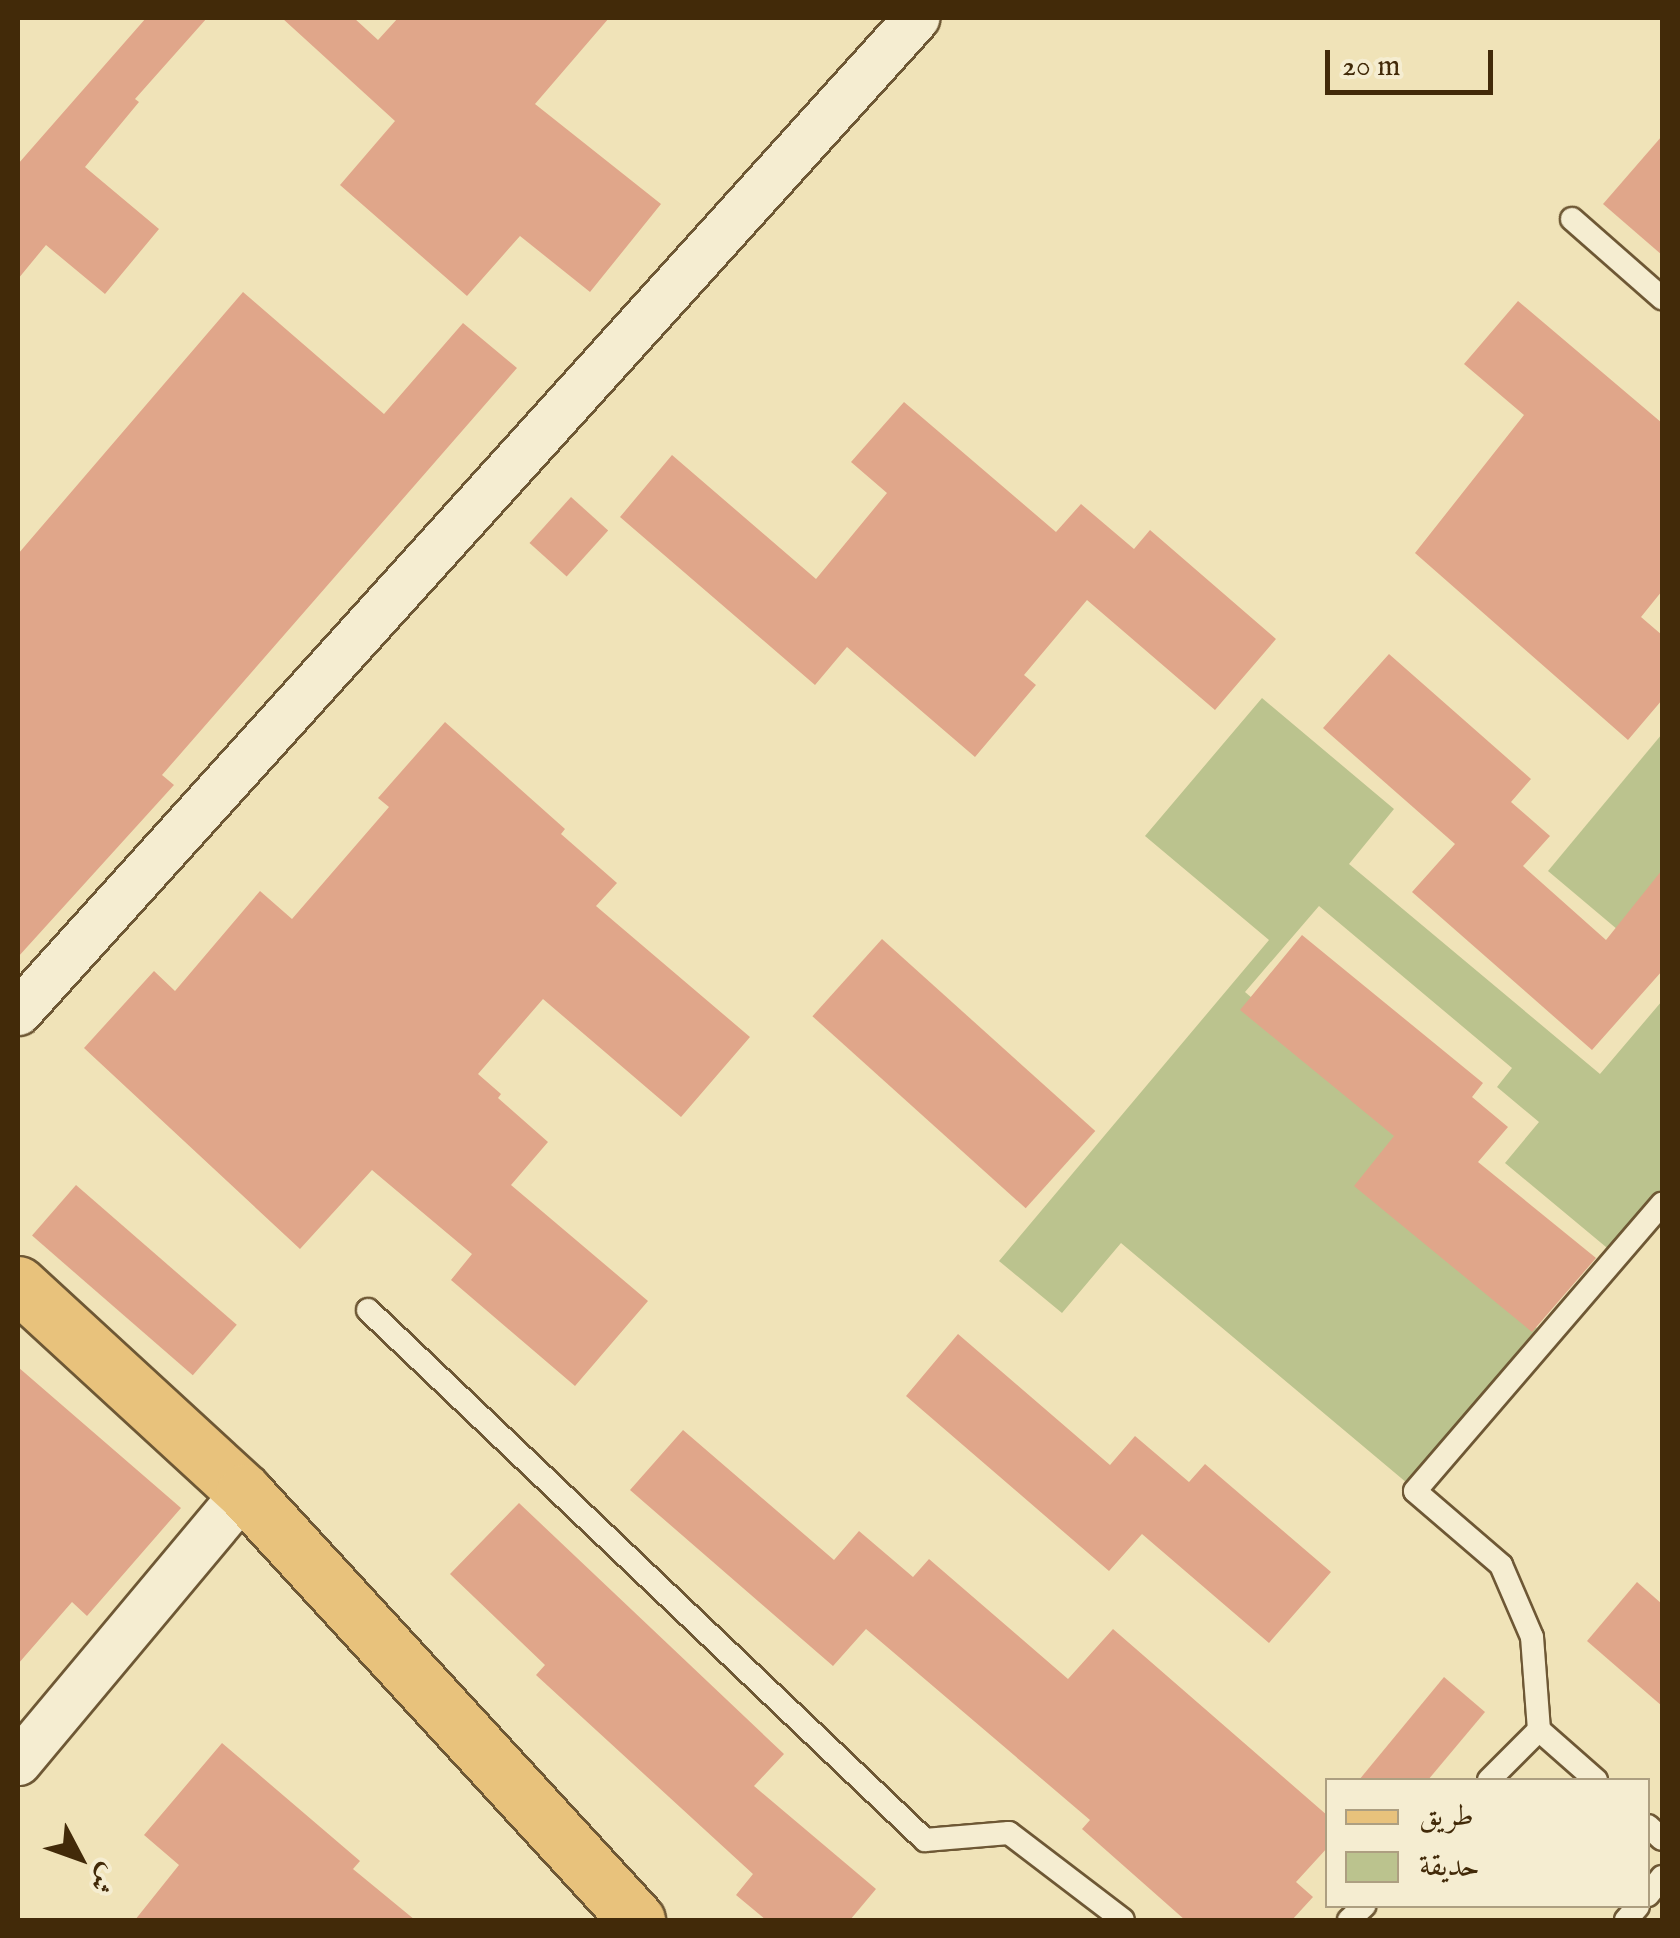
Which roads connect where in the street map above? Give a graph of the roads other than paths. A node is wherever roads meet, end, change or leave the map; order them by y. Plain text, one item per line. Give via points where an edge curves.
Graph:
1 (916, 18) edge
2 (1572, 219) dead end
3 (1662, 298) edge
4 (18, 1012) edge
5 (1662, 1204) edge
6 (18, 1284) edge
7 (368, 1310) dead end
8 (244, 1492) junction
9 (1539, 1730) junction
10 (18, 1762) edge
11 (1491, 1778) edge
12 (1594, 1778) edge
13 (637, 1920) edge
14 (1123, 1920) edge

1 - 4 street
2 - 3 lane
5 - 9 lane via 1415,1491 1501,1565 1532,1638
6 - 8 main road
7 - 14 lane via 925,1840 1009,1833
8 - 10 street
8 - 13 main road
9 - 11 lane
9 - 12 lane

